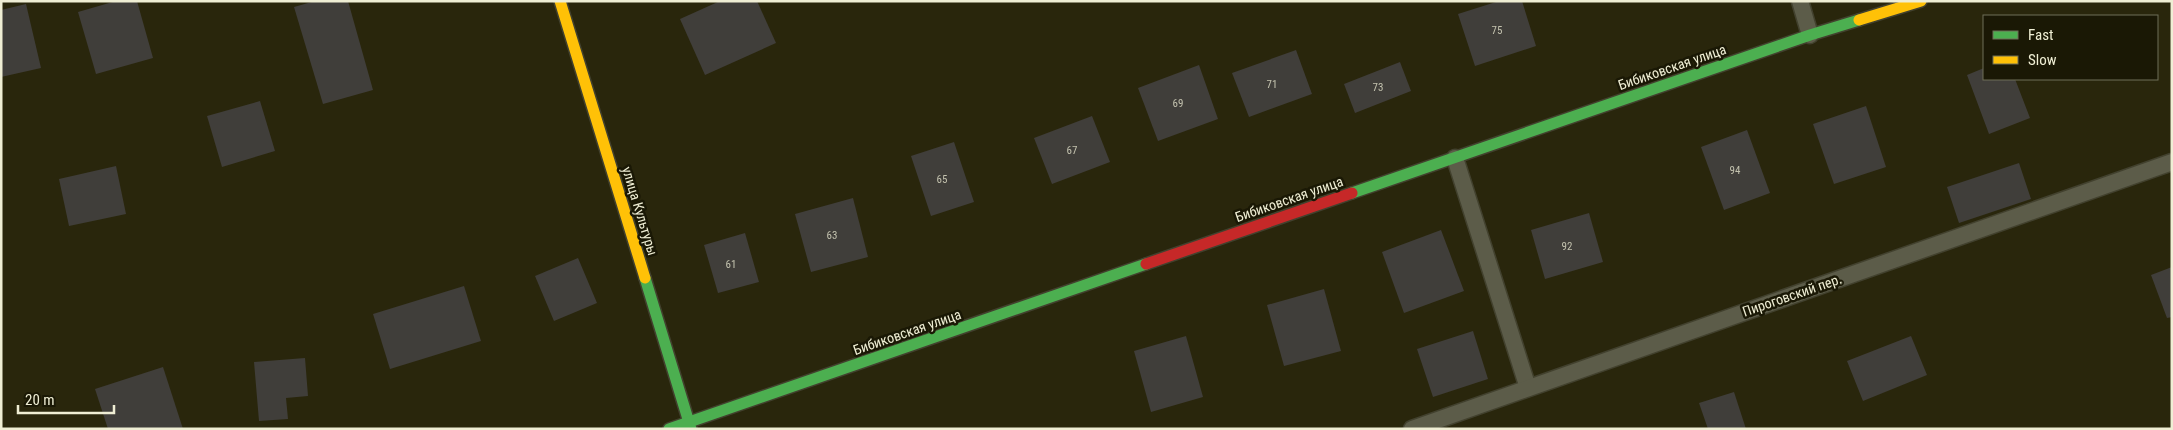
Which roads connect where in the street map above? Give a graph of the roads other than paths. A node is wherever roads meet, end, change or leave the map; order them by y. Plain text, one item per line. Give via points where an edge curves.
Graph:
1 (560, 1) edge
2 (1800, 1) edge
3 (1920, 1) edge
4 (1810, 35) junction
5 (1455, 158) junction
6 (2172, 162) edge
7 (1528, 388) junction
8 (690, 426) edge
9 (669, 429) edge
10 (1412, 429) edge

1 - 8 street, улица Культуры
2 - 4 lane
3 - 4 street, Бибиковская улица
4 - 5 street, Бибиковская улица
5 - 7 lane
5 - 8 street, Бибиковская улица
6 - 7 lane, Пироговский пер.
7 - 10 lane, Пироговский пер.
8 - 9 street, Бибиковская улица

